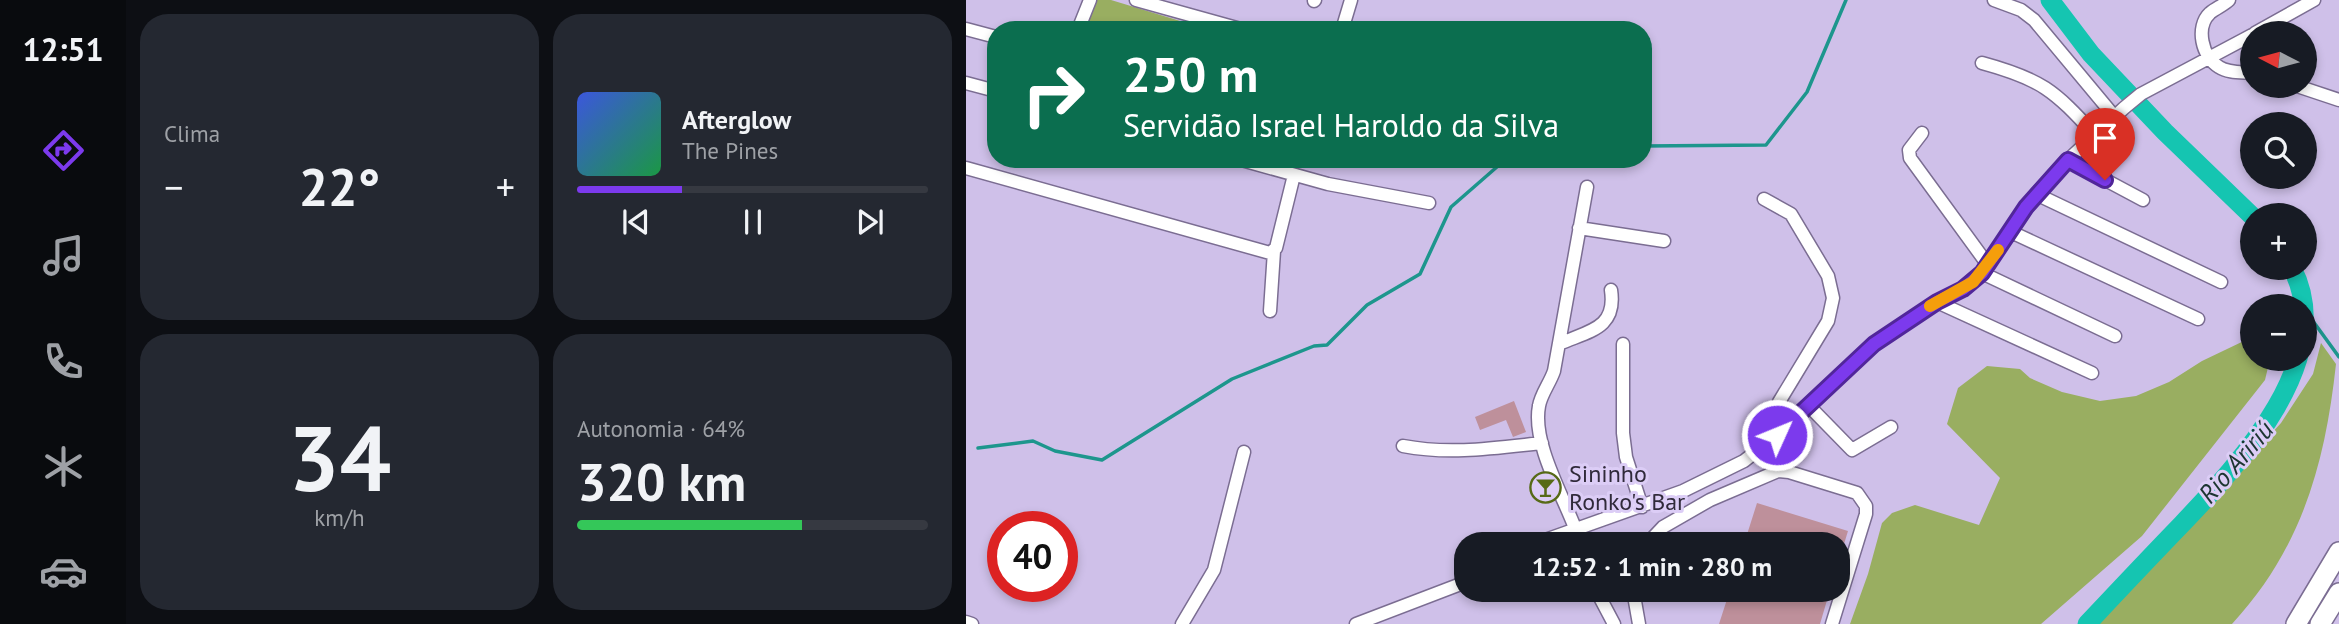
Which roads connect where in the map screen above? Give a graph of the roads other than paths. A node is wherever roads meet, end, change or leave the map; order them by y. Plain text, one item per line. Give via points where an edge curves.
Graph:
1 (1090, 0) edge
2 (1136, 0) edge
3 (1350, 0) edge
4 (1994, 0) edge
5 (2229, 0) edge
6 (2314, 0) edge
7 (1082, 21) edge
8 (1212, 21) edge
9 (1344, 21) edge
10 (2276, 21) edge
11 (966, 29) edge
12 (987, 35) edge
13 (2240, 41) edge
14 (2211, 58) junction
15 (1982, 63) dead end
16 (2240, 72) edge
17 (966, 83) edge
18 (987, 89) edge
19 (2317, 93) edge
20 (2339, 100) edge
21 (2119, 112) junction
22 (1922, 134) dead end
23 (2095, 135) junction
24 (2068, 160) junction
25 (966, 168) edge
26 (1270, 168) edge
27 (1294, 175) junction
28 (1587, 187) dead end
29 (2036, 194) junction
30 (1764, 199) dead end
31 (2143, 200) dead end
32 (1429, 203) dead end
33 (1579, 228) junction
34 (2009, 231) junction
35 (1664, 241) dead end
36 (1274, 251) junction
37 (1985, 269) junction
38 (2221, 282) dead end
39 (1611, 290) dead end
40 (1937, 302) junction
41 (1270, 311) dead end
42 (2198, 319) dead end
43 (2115, 336) dead end
44 (1559, 344) junction
45 (1623, 344) dead end
46 (2092, 373) dead end
47 (1808, 405) junction
48 (1891, 427) dead end
49 (1777, 435) junction
50 (1542, 443) junction
51 (1403, 446) dead end
52 (1244, 452) dead end
53 (1642, 507) junction
54 (1569, 532) edge
55 (1580, 532) edge
56 (1658, 532) edge
57 (2339, 552) edge
58 (1850, 566) edge
59 (1454, 587) edge
60 (2339, 593) edge
61 (1602, 602) edge
62 (1635, 602) edge
63 (1839, 602) edge
64 (966, 622) edge
65 (972, 624) edge
66 (1182, 624) edge
67 (1356, 624) edge
68 (1614, 624) edge
69 (1639, 624) edge
70 (1832, 624) edge
71 (2296, 624) edge
72 (2320, 624) edge

1 - 7 street
2 - 8 street
3 - 9 street
4 - 21 street via 2034,20
5 - 14 street via 2202,25 2202,39
6 - 10 street
11 - 12 street
13 - 14 street
14 - 16 street via 2216,66
14 - 21 street via 2141,94
15 - 23 street via 2018,72 2059,96
17 - 18 street
19 - 20 street
21 - 23 street
22 - 37 street via 1909,150 1910,158
23 - 24 street
24 - 29 street
24 - 31 street
25 - 36 street
26 - 27 street
27 - 32 street
27 - 36 street
28 - 33 street
29 - 34 street
29 - 38 street
30 - 49 street via 1791,214 1828,276 1833,298 1828,321 1779,402
33 - 35 street
33 - 44 street
34 - 37 street
34 - 42 street
36 - 41 street
37 - 40 street via 1963,289
37 - 43 street
39 - 44 street via 1613,308 1606,321
40 - 46 street
40 - 47 street via 1874,344
44 - 50 street via 1551,380 1539,404
45 - 53 street via 1623,433
47 - 48 street via 1852,450
47 - 49 street
49 - 53 street via 1729,470
50 - 51 street via 1458,452
50 - 54 street
52 - 66 street via 1214,570
53 - 55 street
56 - 58 street via 1710,500 1766,474 1789,472 1857,493 1863,499 1866,514
57 - 71 highway
59 - 67 street
60 - 72 highway
61 - 68 street
62 - 69 street
63 - 70 street
64 - 65 street

